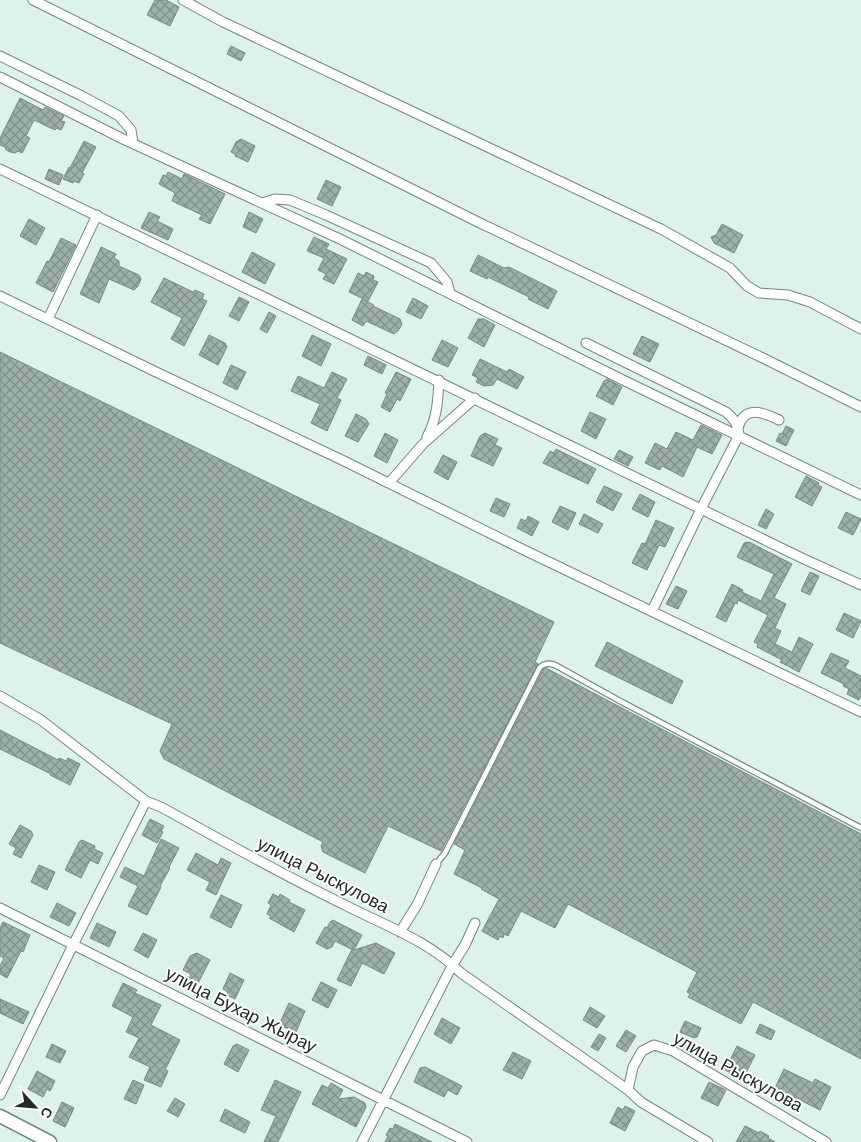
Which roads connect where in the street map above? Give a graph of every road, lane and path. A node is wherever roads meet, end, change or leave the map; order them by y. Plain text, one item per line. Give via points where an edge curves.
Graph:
1 (33, 0) edge
2 (183, 0) edge
3 (0, 56) edge
4 (0, 77) edge
5 (133, 143) junction
6 (0, 169) edge
7 (262, 203) junction
8 (97, 215) junction
9 (450, 293) junction
10 (0, 296) edge
11 (48, 318) junction
12 (861, 328) edge
13 (586, 343) dead end
14 (439, 380) junction
15 (475, 398) junction
16 (861, 407) edge
17 (779, 420) dead end
18 (738, 432) junction
19 (423, 444) junction
20 (389, 483) junction
21 (861, 494) edge
22 (702, 508) junction
23 (861, 585) edge
24 (652, 611) junction
25 (0, 696) edge
26 (861, 712) edge
27 (146, 801) junction
28 (861, 828) edge
29 (436, 864) joint
30 (0, 908) edge
31 (475, 922) dead end
32 (400, 932) junction
33 (74, 945) junction
34 (453, 964) junction
35 (628, 1090) junction
36 (0, 1095) edge
37 (382, 1100) junction
38 (0, 1116) edge
39 (50, 1142) edge
40 (362, 1142) edge
41 (467, 1142) edge
42 (708, 1142) edge
43 (826, 1142) edge

1 - 16 street via 460,213
2 - 12 street via 223,22 661,229 730,268 747,286 759,293 788,295 810,302
3 - 5 street via 119,116 131,130
4 - 5 street
5 - 7 street
6 - 8 street
7 - 9 street
7 - 9 street via 275,199 290,200 431,263 447,282
8 - 11 street
8 - 14 street
9 - 18 street via 625,381
10 - 11 street
11 - 20 street
13 - 18 street via 726,412 734,419
14 - 15 street
14 - 19 street via 437,410 432,429
15 - 19 street
15 - 22 street
17 - 18 street via 752,412 739,422
18 - 21 street
18 - 22 street
19 - 20 street
20 - 24 street
22 - 23 street
22 - 24 street
24 - 26 street
25 - 27 street, улица Рыскулова via 41,720
27 - 32 street, улица Рыскулова
27 - 33 street
28 - 29 lane via 555,665 545,663 540,667 445,853
29 - 32 street
30 - 33 street, улица Бухар Жырау
31 - 34 street
32 - 34 street, улица Рыскулова
33 - 36 street
33 - 37 street, улица Бухар Жырау
34 - 35 street, улица Рыскулова
34 - 37 street
35 - 42 street, улица Рыскулова via 640,1102
35 - 43 street, улица Рыскулова via 633,1068 642,1052 654,1045 673,1051
37 - 40 street
37 - 41 street, улица Бухар Жырау
38 - 39 street

